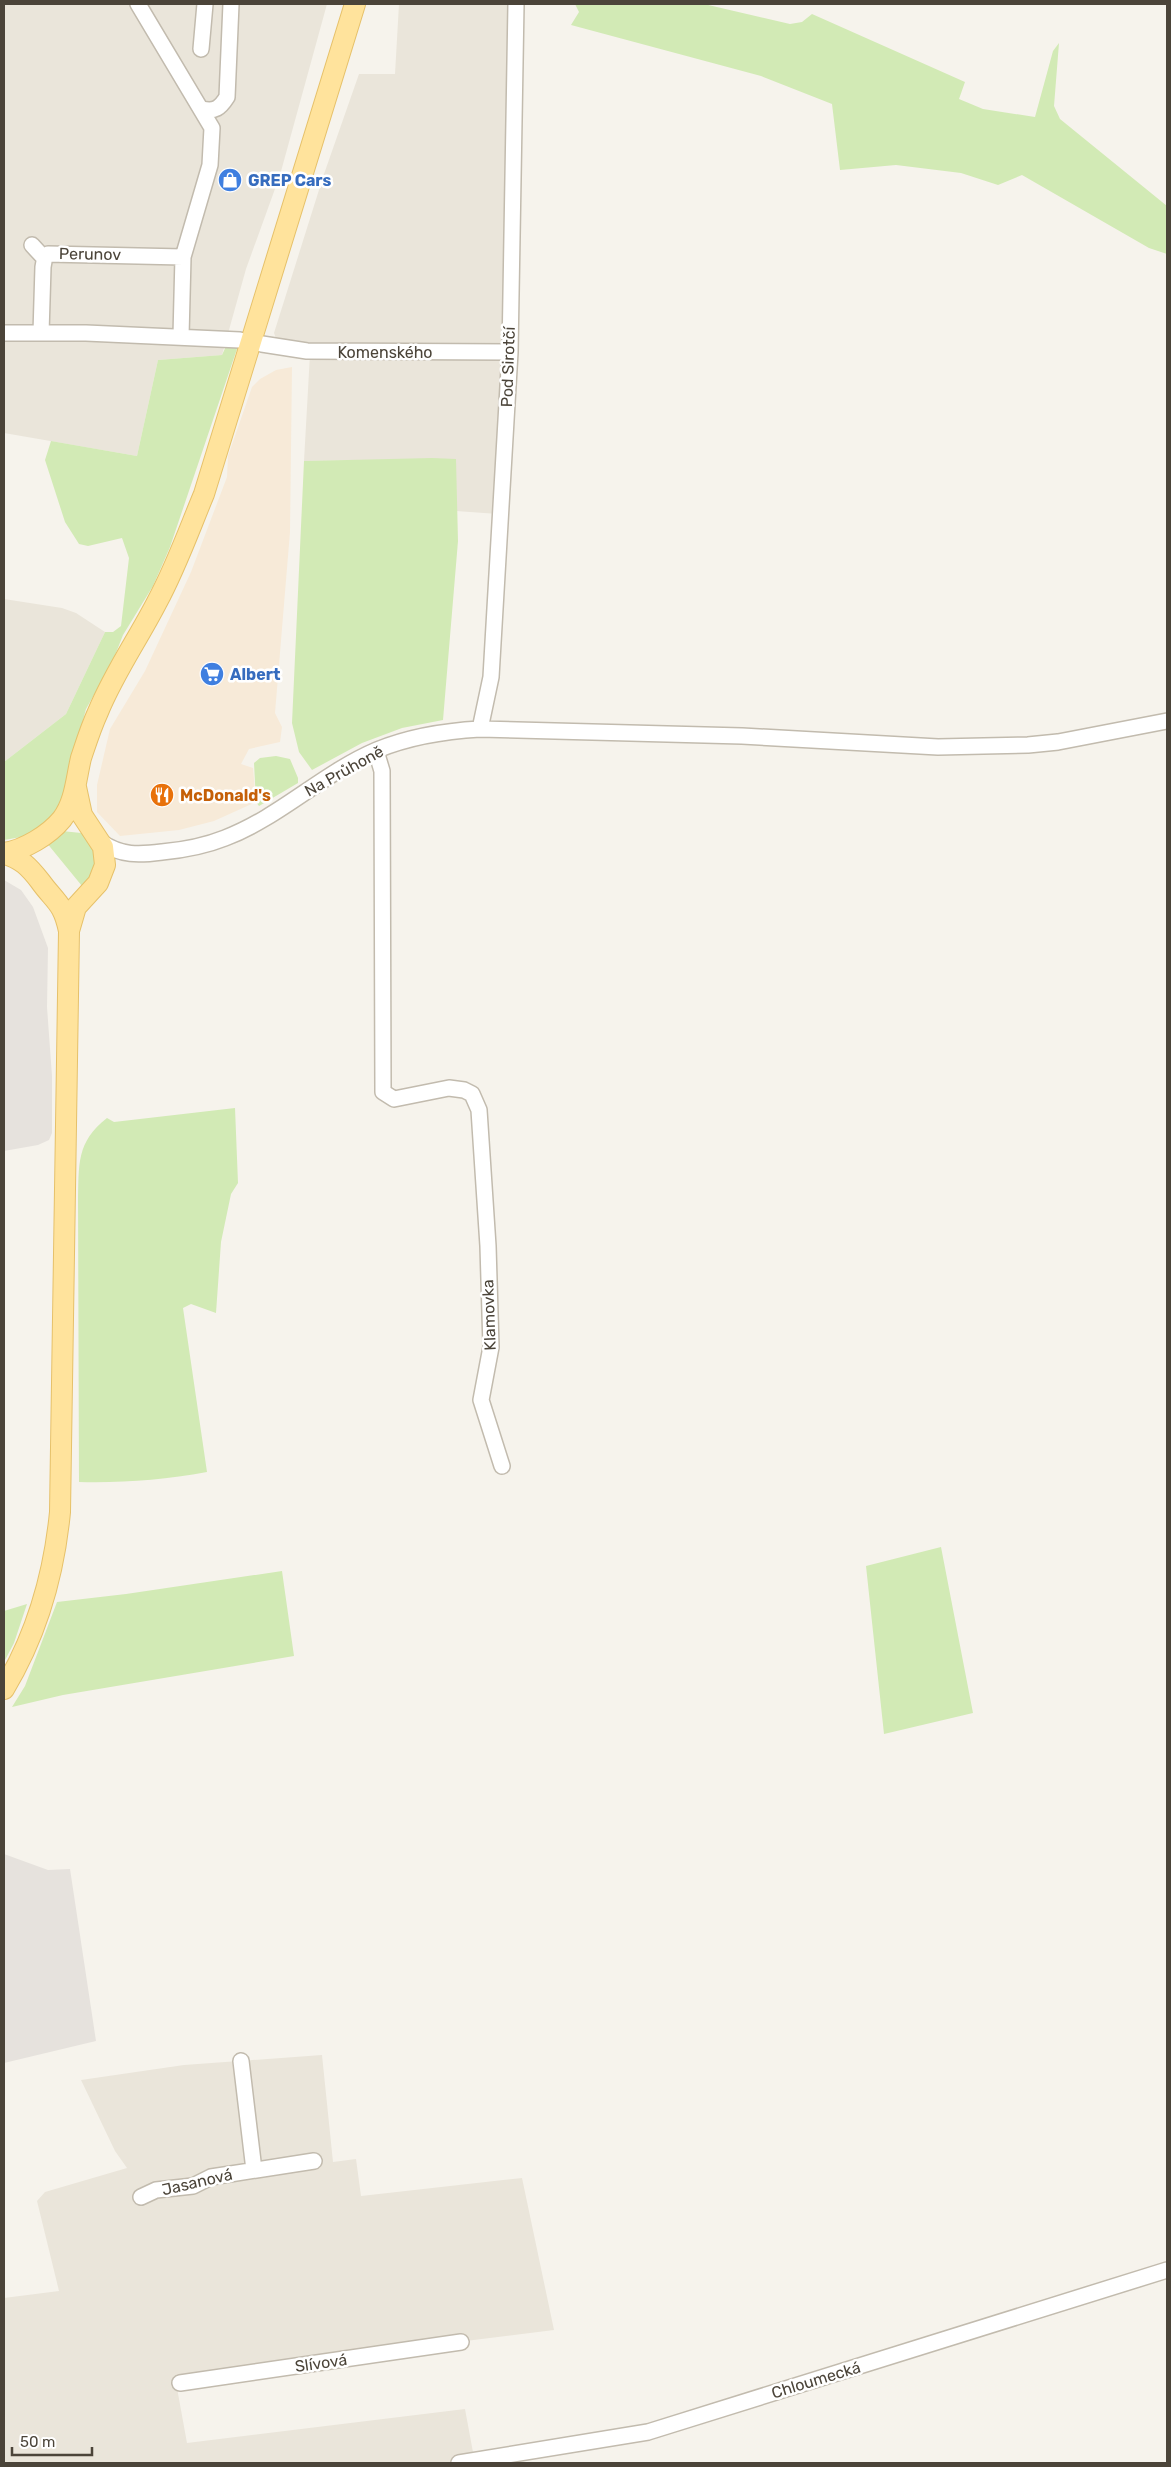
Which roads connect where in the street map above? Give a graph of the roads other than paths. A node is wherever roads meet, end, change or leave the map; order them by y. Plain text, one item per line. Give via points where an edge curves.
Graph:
1 (138, 4) edge
2 (205, 4) edge
3 (231, 4) edge
4 (356, 4) edge
5 (516, 4) edge
6 (201, 49) dead end
7 (202, 110) junction
8 (32, 245) dead end
9 (183, 257) junction
10 (44, 258) junction
11 (4, 333) edge
12 (42, 333) junction
13 (182, 336) junction
14 (240, 340) dead end
15 (262, 344) dead end
16 (510, 352) junction
17 (1167, 721) edge
18 (480, 728) junction
19 (376, 751) junction
20 (76, 785) junction
21 (48, 831) junction
22 (97, 837) junction
23 (4, 854) edge
24 (141, 855) junction
25 (36, 875) junction
26 (102, 877) junction
27 (50, 890) junction
28 (88, 891) junction
29 (68, 931) junction
30 (502, 1466) dead end
31 (4, 1689) edge
32 (241, 2061) dead end
33 (314, 2161) dead end
34 (254, 2170) junction
35 (141, 2197) dead end
36 (1167, 2270) edge
37 (461, 2342) dead end
38 (180, 2383) dead end
39 (468, 2462) edge

1 - 7 street
2 - 6 street
3 - 7 street via 227,97 218,109
4 - 20 main road via 204,494 177,562 98,710
5 - 16 street, Pod Sirotčí
7 - 9 street via 212,128 210,165
8 - 10 street
9 - 10 street, Perunov via 52,252
9 - 13 street
10 - 12 street, Perunov
11 - 12 street
12 - 13 street
13 - 14 street
15 - 16 street, Komenského via 307,351
16 - 18 street, Pod Sirotčí via 491,677
17 - 18 street, Na Průhoně via 1028,746 938,748 742,736
18 - 19 street, Na Průhoně via 422,735
19 - 24 street, Na Průhoně via 227,838 198,847
19 - 30 street, Klamovka via 382,771 383,1092 394,1099 449,1088 464,1090 472,1094 479,1110 491,1353 481,1400
20 - 21 main road via 65,814
20 - 22 main road via 78,805
21 - 22 main road via 74,824
21 - 23 main road via 22,848
21 - 25 main road via 33,855
22 - 24 street, Na Průhoně via 123,853
22 - 26 main road via 106,859
23 - 25 main road via 22,862
24 - 26 street, Na Průhoně via 118,864
25 - 27 main road
26 - 28 main road
27 - 28 main road via 68,896
27 - 29 main road via 62,907
28 - 29 main road via 76,907
29 - 31 main road via 60,1512 56,1547 44,1597 27,1645
32 - 34 street, Jasanová
33 - 34 street, Jasanová
34 - 35 street, Jasanová via 210,2176 193,2186 156,2190
36 - 39 street, Chloumecká via 648,2432
37 - 38 street, Slívová

